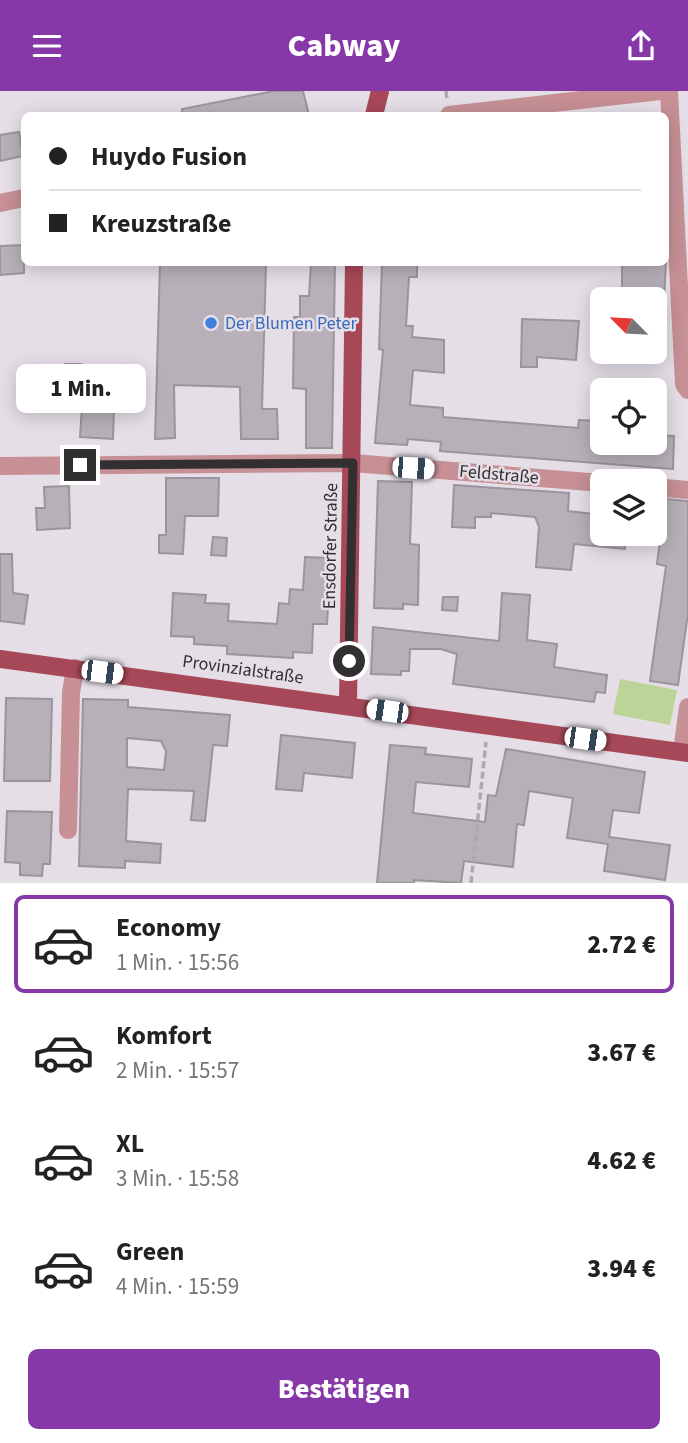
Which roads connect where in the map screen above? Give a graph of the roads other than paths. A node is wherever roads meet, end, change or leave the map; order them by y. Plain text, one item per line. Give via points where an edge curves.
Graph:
1 (380, 91) edge
2 (660, 91) edge
3 (669, 91) edge
4 (375, 112) edge
5 (475, 112) edge
6 (21, 199) edge
7 (0, 203) edge
8 (354, 266) edge
9 (688, 390) edge
10 (353, 463) junction
11 (0, 466) edge
12 (590, 482) edge
13 (667, 488) edge
14 (688, 490) edge
15 (0, 659) edge
16 (75, 669) junction
17 (348, 705) junction
18 (688, 707) edge
19 (685, 753) edge
20 (68, 830) dead end

1 - 4 main road
2 - 5 street
3 - 9 street via 684,384
6 - 7 street
8 - 10 main road, Ensdorfer Straße
10 - 11 street, Feldstraße
10 - 12 street, Feldstraße
10 - 17 main road, Ensdorfer Straße
13 - 14 street
15 - 16 main road, Provinzialstraße
16 - 17 main road, Provinzialstraße
16 - 20 street
17 - 19 main road, Provinzialstraße
18 - 19 street

